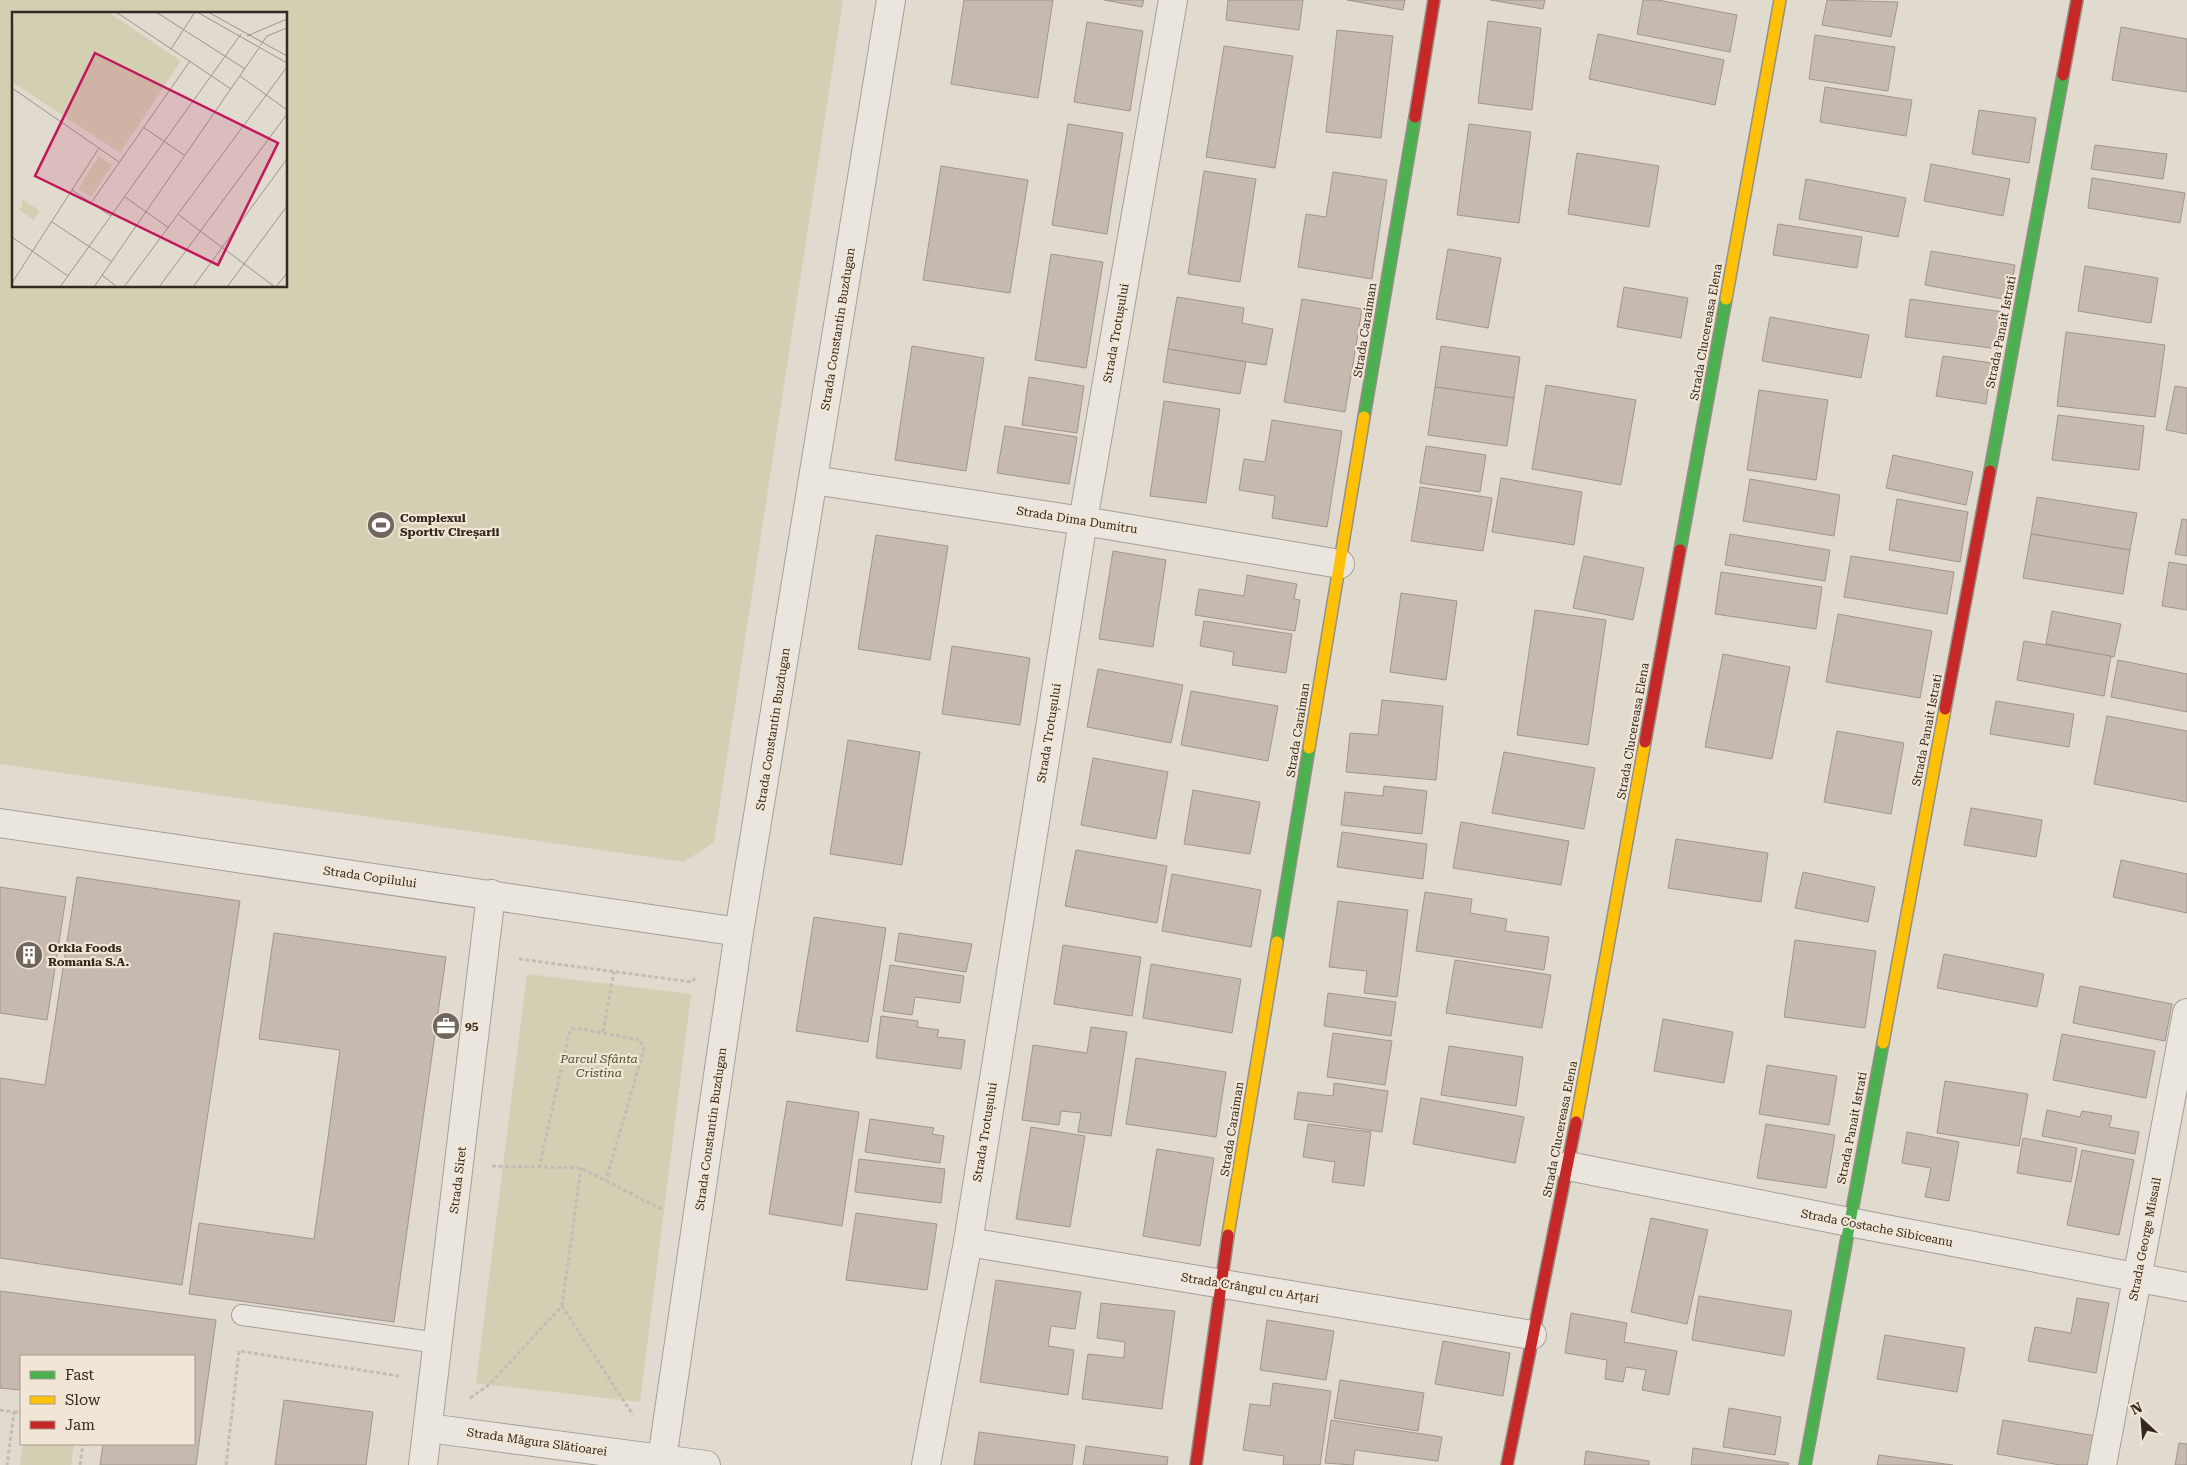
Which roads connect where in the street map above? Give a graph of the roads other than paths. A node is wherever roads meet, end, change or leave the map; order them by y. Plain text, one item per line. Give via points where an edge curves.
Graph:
1 (891, 0) edge
2 (1173, 0) edge
3 (1434, 0) edge
4 (1780, 0) edge
5 (2077, 0) edge
6 (813, 480) junction
7 (1083, 521) junction
8 (1340, 564) junction
9 (0, 823) edge
10 (491, 894) junction
11 (739, 932) junction
12 (2187, 1013) edge
13 (1568, 1166) junction
14 (1849, 1222) junction
15 (968, 1242) junction
16 (2138, 1278) junction
17 (1220, 1283) junction
18 (2187, 1287) edge
19 (242, 1315) dead end
20 (1532, 1335) junction
21 (438, 1343) junction
22 (428, 1428) junction
23 (662, 1459) junction
24 (423, 1465) edge
25 (706, 1465) edge
26 (926, 1465) edge
27 (1196, 1465) edge
28 (1507, 1465) edge
29 (1805, 1465) edge
30 (2102, 1465) edge

1 - 6 street, Strada Constantin Buzdugan
2 - 7 street, Strada Trotușului
3 - 8 street, Strada Caraiman
4 - 13 street, Strada Clucereasa Elena
5 - 14 street, Strada Panait Istrati
6 - 7 street, Strada Dima Dumitru
6 - 11 street, Strada Constantin Buzdugan
7 - 8 street, Strada Dima Dumitru
7 - 15 street, Strada Trotușului
8 - 17 street, Strada Caraiman
9 - 10 street, Strada Copilului
10 - 11 street, Strada Copilului
10 - 21 street, Strada Siret
11 - 23 street, Strada Constantin Buzdugan
12 - 16 street, Strada George Missail
13 - 14 street, Strada Costache Sibiceanu
13 - 20 street, Strada Clucereasa Elena
14 - 16 street, Strada Costache Sibiceanu
14 - 29 street, Strada Panait Istrati
15 - 17 street, Strada Crângul cu Arțari
15 - 26 street, Strada Trotușului
16 - 18 street, Strada Costache Sibiceanu
16 - 30 street, Strada George Missail
17 - 20 street, Strada Crângul cu Arțari
17 - 27 street, Strada Caraiman
19 - 21 lane
20 - 28 street, Strada Clucereasa Elena
21 - 22 street, Strada Siret
22 - 23 street, Strada Măgura Slătioarei
22 - 24 street, Strada Siret
23 - 25 street, Strada Măgura Slătioarei

